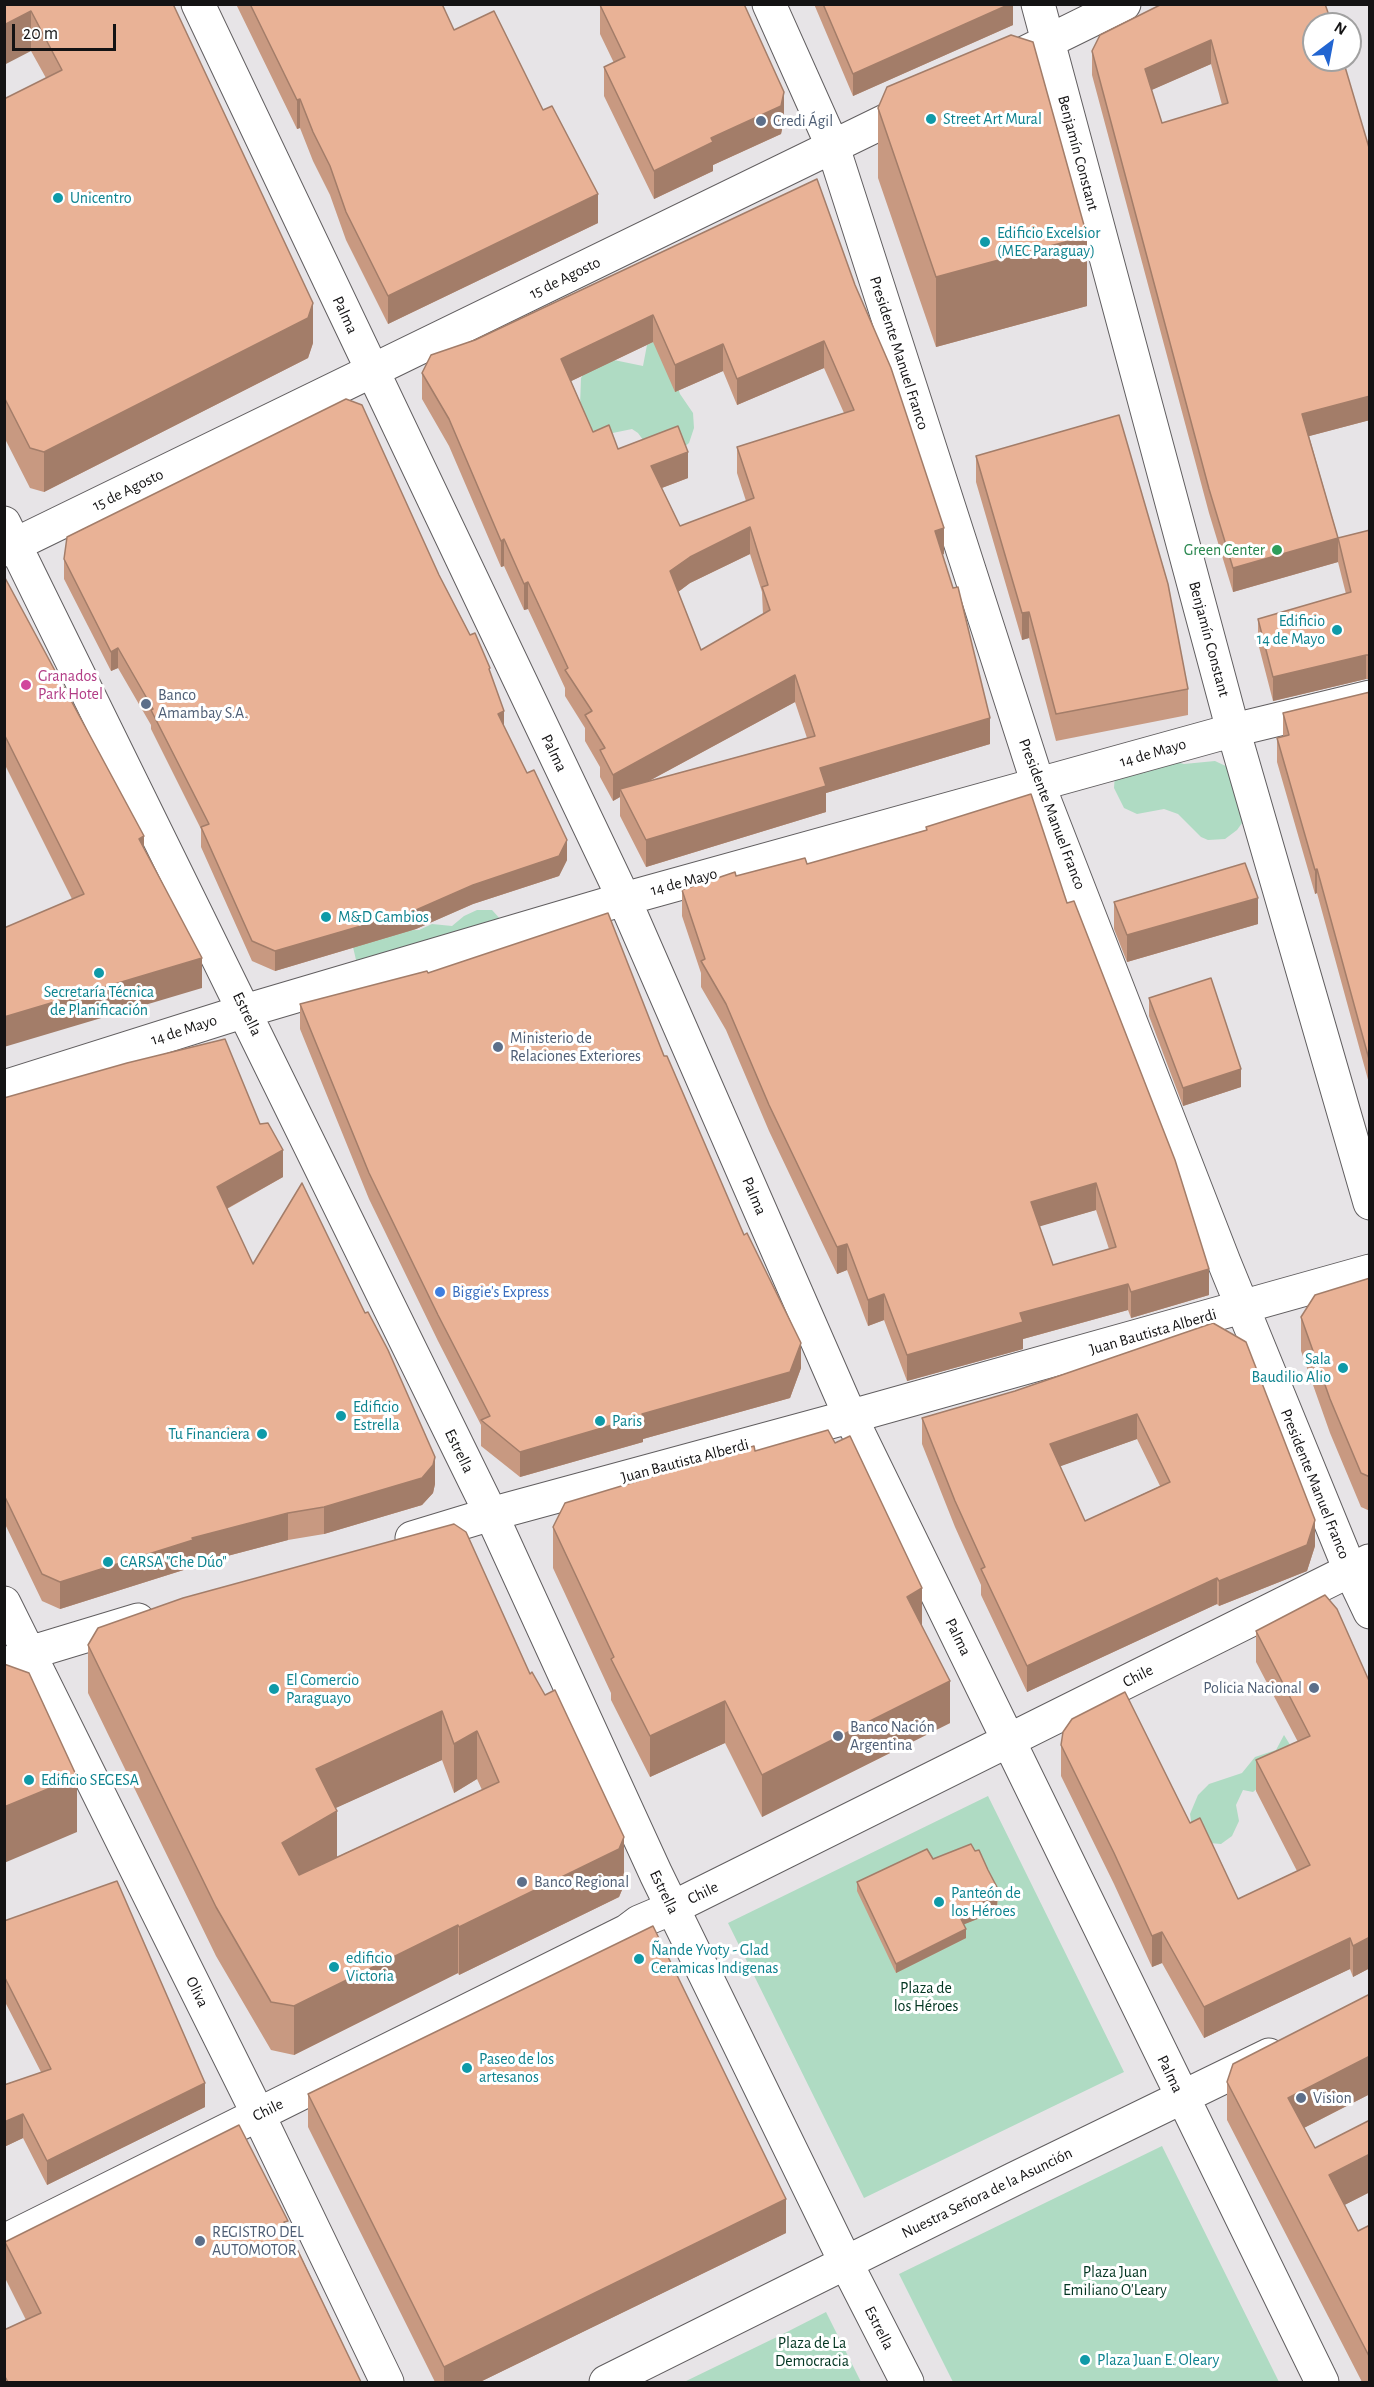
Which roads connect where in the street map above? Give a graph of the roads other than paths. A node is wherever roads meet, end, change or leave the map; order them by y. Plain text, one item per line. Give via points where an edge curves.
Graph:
1 (198, 4) edge
2 (769, 4) edge
3 (1038, 4) edge
4 (1125, 4) edge
5 (1048, 41) junction
6 (833, 147) junction
7 (372, 371) junction
8 (8, 540) edge
9 (1370, 697) edge
10 (1234, 730) junction
11 (1038, 784) junction
12 (624, 899) junction
13 (245, 1011) junction
14 (4, 1087) edge
15 (1370, 1203) edge
16 (1370, 1271) edge
17 (1244, 1307) junction
18 (850, 1416) junction
19 (491, 1514) junction
20 (387, 1545) edge
21 (1360, 1565) edge
22 (4, 1603) edge
23 (1370, 1612) edge
24 (163, 1613) edge
25 (16, 1659) edge
26 (1009, 1740) junction
27 (672, 1908) junction
28 (1297, 2041) edge
29 (1182, 2097) junction
30 (258, 2114) junction
31 (4, 2241) edge
32 (846, 2263) junction
33 (387, 2382) edge
34 (606, 2382) edge
35 (906, 2382) edge
36 (1322, 2382) edge

1 - 7 street, Palma
2 - 6 street, Presidente Manuel Franco
3 - 5 street, Benjamín Constant
4 - 5 street, 15 de Agosto
5 - 6 street, 15 de Agosto
5 - 10 street, Benjamín Constant
6 - 7 street, 15 de Agosto
6 - 11 street, Presidente Manuel Franco
7 - 8 street, 15 de Agosto
7 - 12 street, Palma
8 - 13 street, Estrella
9 - 10 street, 14 de Mayo
10 - 11 street, 14 de Mayo
10 - 15 street, Benjamín Constant
11 - 12 street, 14 de Mayo
11 - 17 street, Presidente Manuel Franco
12 - 13 street, 14 de Mayo
12 - 18 street, Palma
13 - 14 street, 14 de Mayo
13 - 19 street, Estrella
16 - 17 street, Juan Bautista Alberdi
17 - 18 street, Juan Bautista Alberdi
17 - 21 street, Presidente Manuel Franco
18 - 19 street, Juan Bautista Alberdi
18 - 26 street, Palma
19 - 20 street, Juan Bautista Alberdi
19 - 27 street, Estrella
21 - 23 street, Presidente Manuel Franco
21 - 26 street, Chile
22 - 25 street, Oliva
24 - 25 street
25 - 30 street, Oliva
26 - 27 street, Chile
26 - 29 street, Palma
27 - 30 street, Chile
27 - 32 street, Estrella
28 - 29 street, Nuestra Señora de la Asunción
29 - 32 street, Nuestra Señora de la Asunción
29 - 36 street, Palma
30 - 31 street, Chile
30 - 33 street, Oliva
32 - 34 street, Nuestra Señora de la Asunción
32 - 35 street, Estrella

